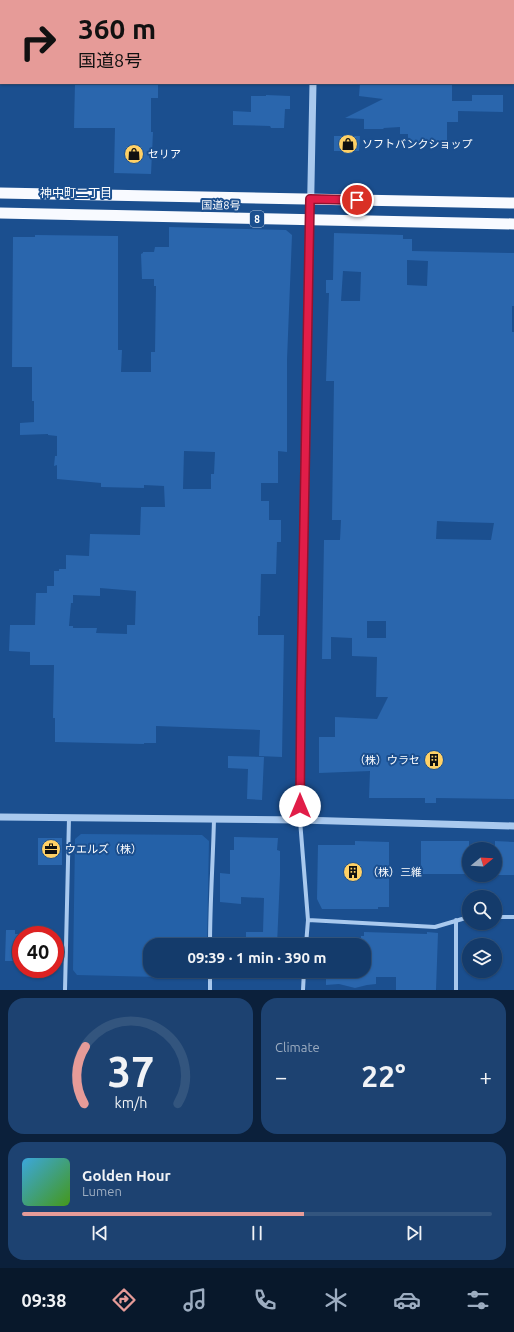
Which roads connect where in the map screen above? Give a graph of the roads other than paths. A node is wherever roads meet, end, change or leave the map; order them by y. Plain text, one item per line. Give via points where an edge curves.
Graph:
1 (313, 84) edge
2 (0, 193) edge
3 (310, 199) junction
4 (514, 203) edge
5 (0, 213) edge
6 (310, 220) junction
7 (514, 224) edge
8 (0, 817) edge
9 (69, 818) junction
10 (214, 819) junction
11 (300, 820) junction
12 (514, 826) edge
13 (502, 917) edge
14 (514, 917) edge
15 (462, 919) edge
16 (308, 920) junction
17 (456, 920) junction
18 (210, 938) edge
19 (307, 938) edge
20 (210, 978) edge
21 (304, 978) edge
22 (65, 990) edge
23 (210, 990) edge
24 (303, 990) edge
25 (456, 990) edge

1 - 3 street
2 - 3 highway, 国道8号 / 8
3 - 4 highway, 国道8号 / 8
3 - 6 street
5 - 6 highway, 国道8号 / 8
6 - 7 highway, 国道8号 / 8
6 - 11 street
8 - 9 street
9 - 10 street
9 - 22 street
10 - 11 street
10 - 18 street
11 - 12 street
11 - 16 street
13 - 14 street
15 - 17 street
16 - 17 street via 435,927
16 - 19 street
17 - 25 street
20 - 23 street
21 - 24 street

